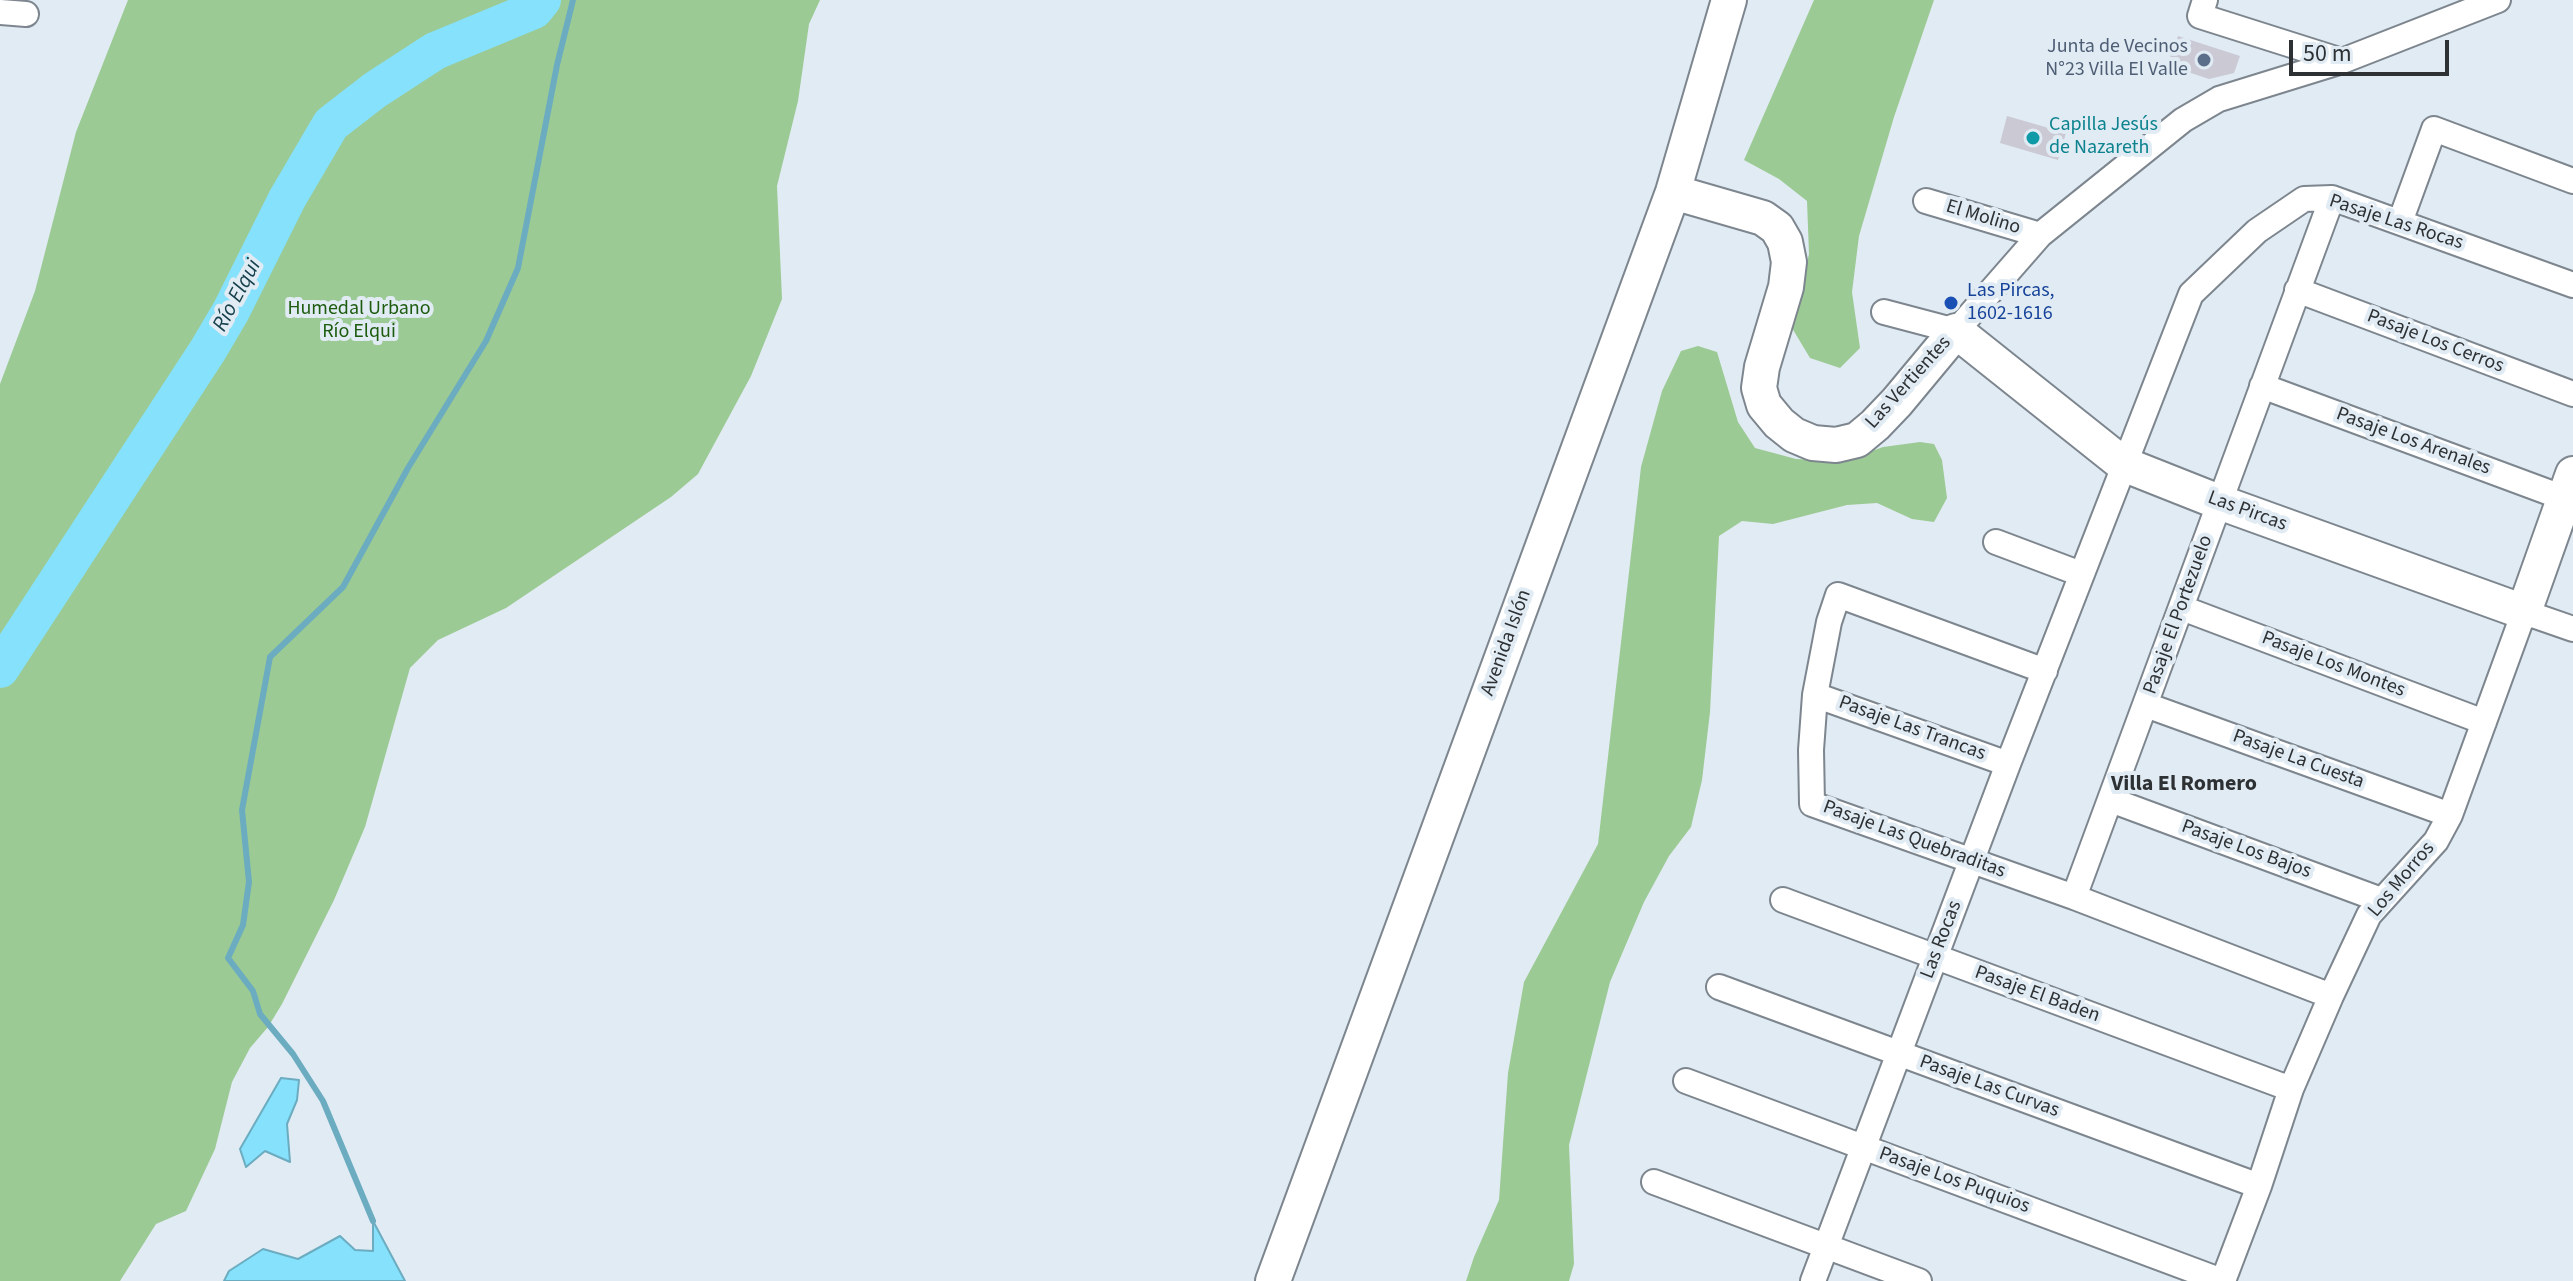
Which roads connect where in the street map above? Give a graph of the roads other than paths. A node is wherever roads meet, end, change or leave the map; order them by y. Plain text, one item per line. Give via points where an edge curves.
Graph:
1 (1729, 0) edge
2 (2498, 0) edge
3 (2202, 8) edge
4 (0, 12) edge
5 (26, 14) dead end
6 (2342, 61) junction
7 (2573, 181) edge
8 (1673, 192) junction
9 (2332, 198) junction
10 (1926, 201) dead end
11 (2400, 222) junction
12 (2040, 235) junction
13 (2573, 285) edge
14 (2297, 290) junction
15 (1884, 312) dead end
16 (1956, 331) junction
17 (2262, 386) junction
18 (2573, 394) edge
19 (2123, 464) junction
20 (2568, 486) edge
21 (2219, 502) junction
22 (1996, 542) dead end
23 (2081, 574) junction
24 (2182, 608) junction
25 (2524, 612) junction
26 (2573, 629) edge
27 (2045, 671) junction
28 (1815, 695) junction
29 (2146, 705) junction
30 (2484, 722) junction
31 (2008, 764) junction
32 (2111, 800) junction
33 (2450, 815) junction
34 (1971, 861) junction
35 (2074, 897) junction
36 (1783, 900) dead end
37 (2381, 900) junction
38 (1935, 958) junction
39 (1719, 987) dead end
40 (2331, 996) junction
41 (1900, 1054) junction
42 (1686, 1081) dead end
43 (2291, 1089) junction
44 (1864, 1148) junction
45 (1654, 1182) dead end
46 (2259, 1186) junction
47 (1826, 1246) junction
48 (1273, 1281) edge
49 (1813, 1281) edge
50 (1919, 1281) edge
51 (2222, 1281) edge

1 - 8 main road, Avenida Islón
2 - 6 street, Las Vertientes
3 - 6 street
4 - 5 street
6 - 12 street, Las Vertientes via 2219,99 2183,120
7 - 11 street via 2434,129
8 - 16 main road, Las Vertientes via 1763,218 1785,242 1786,287 1759,388 1764,405 1794,435 1836,445 1857,440
8 - 48 main road, Avenida Islón
9 - 11 street, Pasaje Las Rocas
9 - 14 street, Pasaje El Portezuelo
9 - 19 street, Pasaje Las Rocas via 2304,199 2257,231 2191,294
10 - 12 street, El Molino
11 - 13 street, Pasaje Las Rocas
12 - 16 street, Las Vertientes
14 - 17 street, Pasaje El Portezuelo
14 - 18 street, Pasaje Los Cerros
15 - 16 street
16 - 19 main road, Las Pircas
17 - 20 street, Pasaje Los Arenales
17 - 21 street, Pasaje El Portezuelo
19 - 21 main road, Las Pircas
19 - 23 street, Las Rocas
20 - 25 main road, Los Morros
21 - 24 street, Pasaje El Portezuelo
21 - 25 main road, Las Pircas
22 - 23 street
23 - 27 street, Las Rocas
24 - 29 street, Pasaje El Portezuelo
24 - 30 street, Pasaje Los Montes
25 - 26 street, Las Pircas
25 - 30 street, Los Morros
27 - 28 street, Pasaje Las Quebraditas via 1838,595
27 - 31 street, Las Rocas
28 - 31 street, Pasaje Las Trancas
28 - 34 street, Pasaje Las Quebraditas via 1812,804
29 - 32 street, Pasaje El Portezuelo
29 - 33 street, Pasaje La Cuesta
30 - 33 street, Los Morros
31 - 34 street, Las Rocas
32 - 35 street, Pasaje El Portezuelo
32 - 37 street, Pasaje Los Bajos
33 - 37 street, Los Morros via 2436,841
34 - 35 street, Pasaje Las Quebraditas
34 - 38 street, Las Rocas
35 - 40 street, Pasaje Las Quebraditas
36 - 38 street, Pasaje El Baden
37 - 40 street, Los Morros
38 - 41 street, Las Rocas
38 - 43 street, Pasaje El Baden
39 - 41 street, Pasaje Las Curvas
40 - 43 street, Los Morros
41 - 44 street, Las Rocas
41 - 46 street, Pasaje Las Curvas
42 - 44 street, Pasaje Los Puquios
43 - 46 street, Los Morros
44 - 47 street, Las Rocas
44 - 51 street, Pasaje Los Puquios
45 - 47 street
46 - 51 street, Los Morros
47 - 49 street, Las Rocas
47 - 50 street

